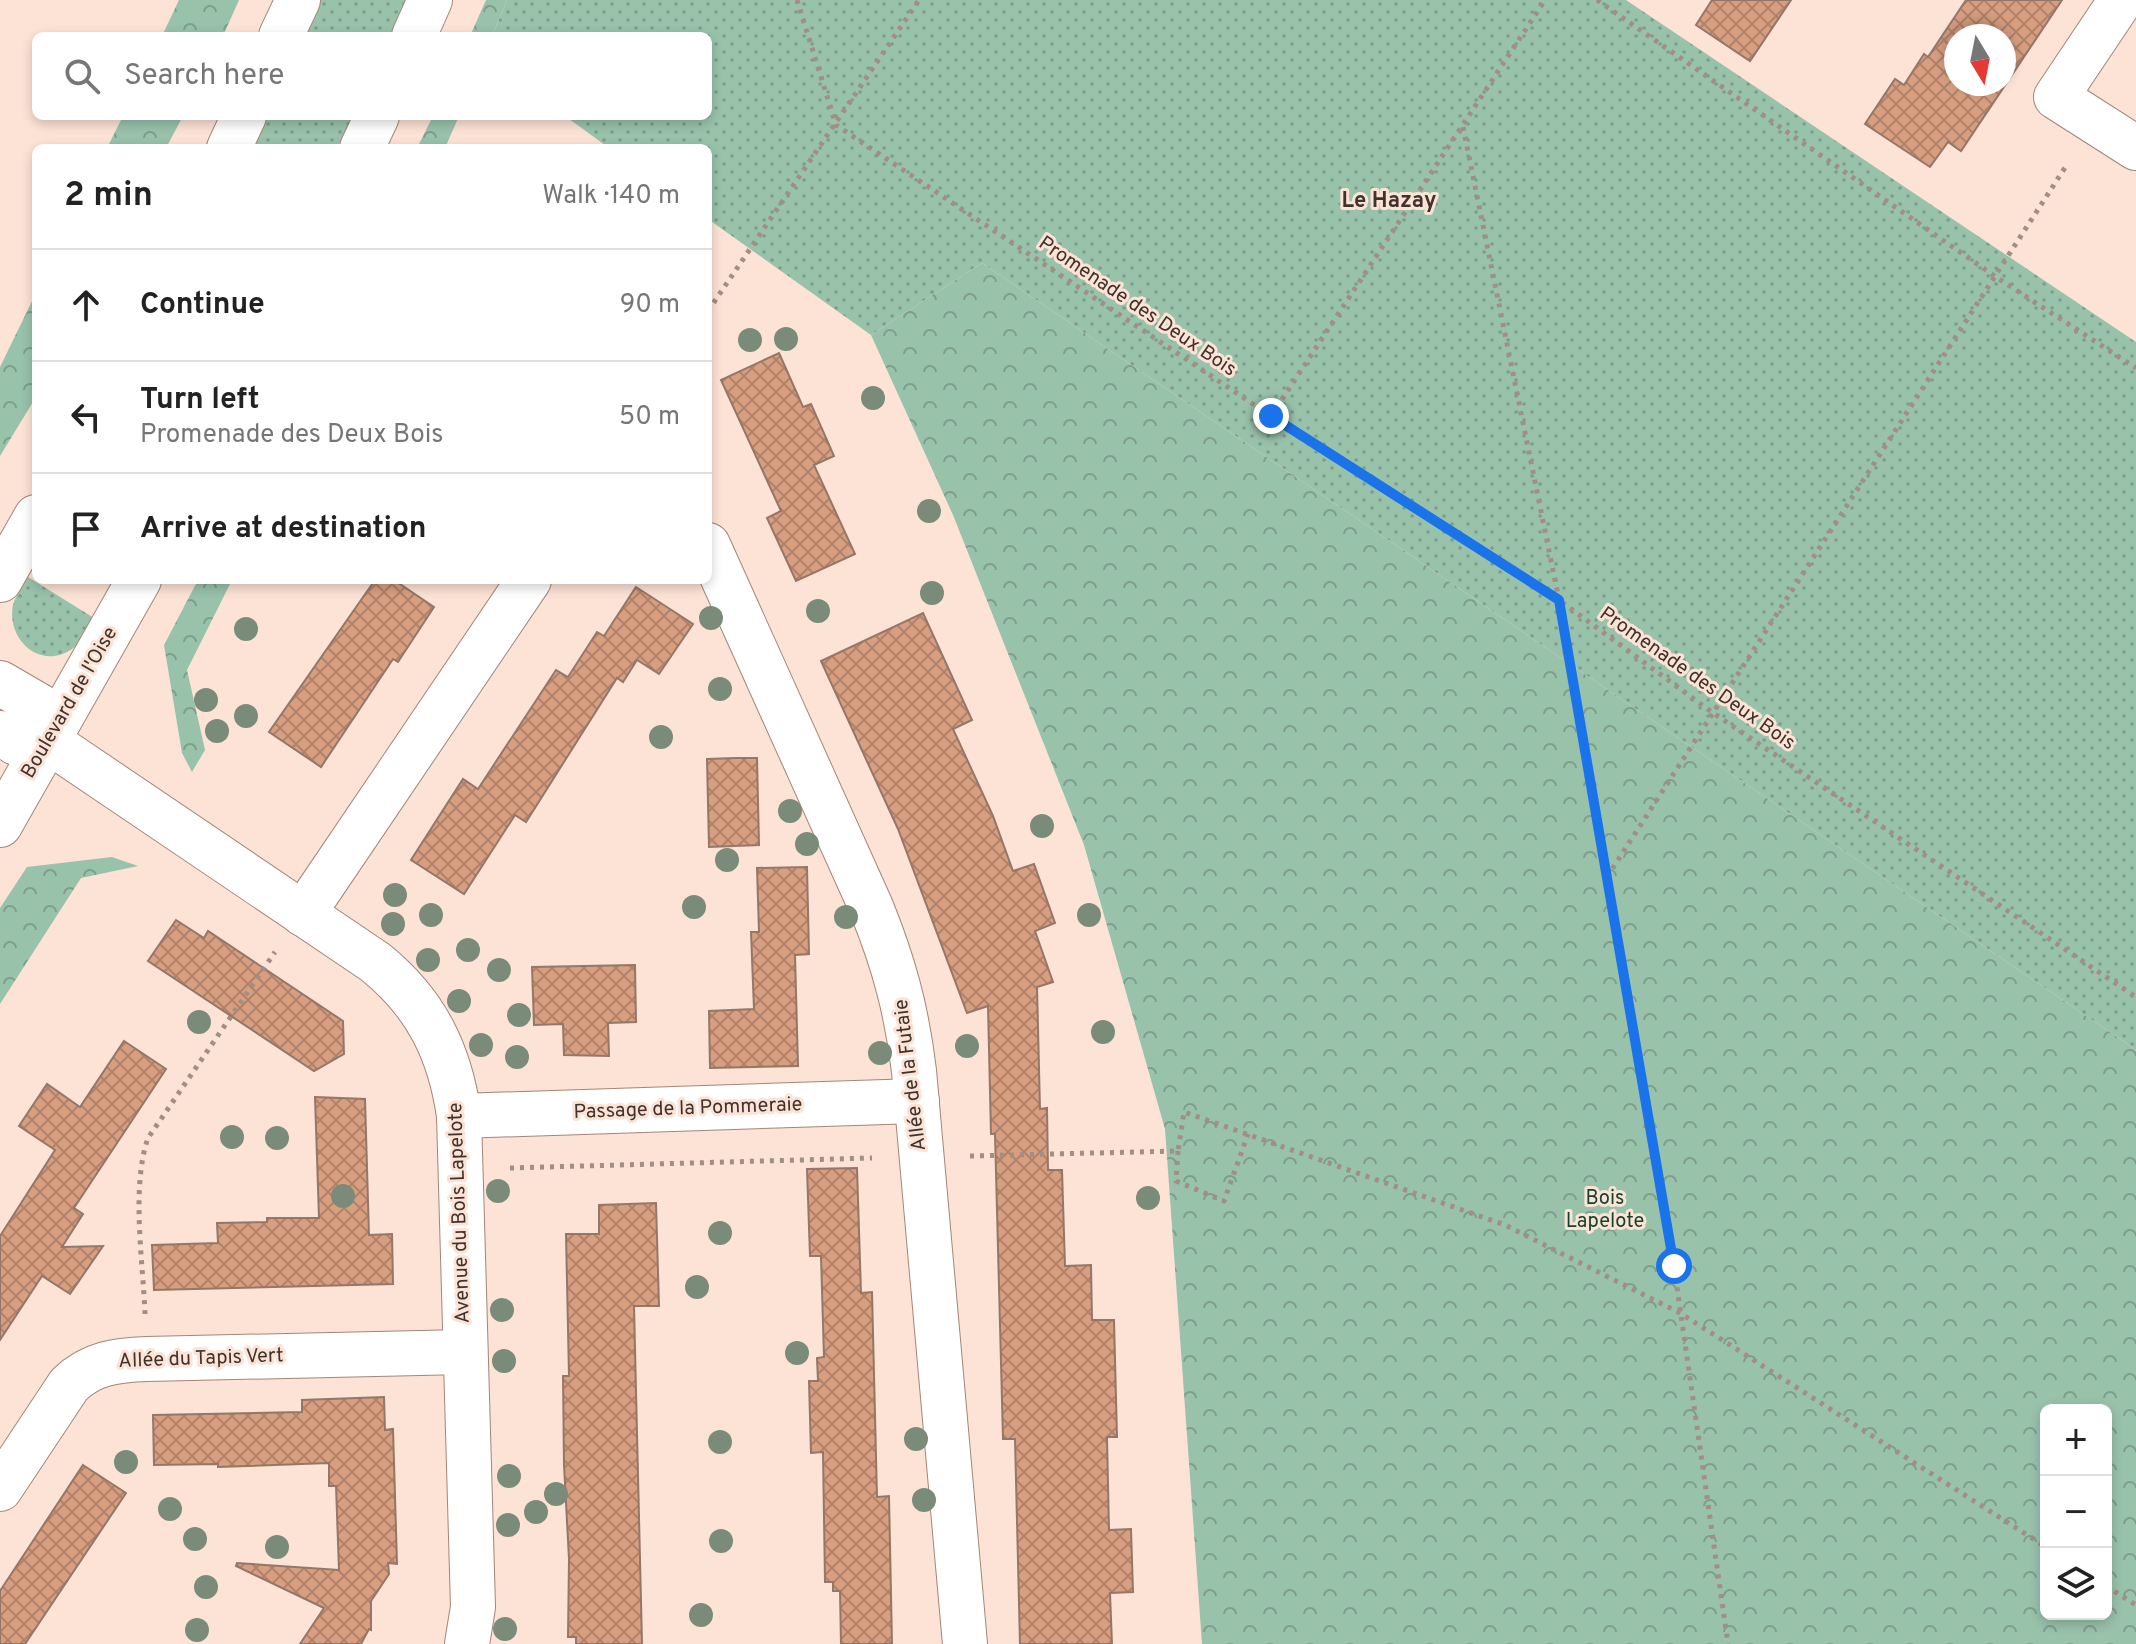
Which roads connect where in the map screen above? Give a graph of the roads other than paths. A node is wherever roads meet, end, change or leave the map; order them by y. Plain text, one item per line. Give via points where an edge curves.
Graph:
1 (298, 0) edge
2 (430, 0) edge
3 (2121, 0) edge
4 (283, 32) edge
5 (416, 32) edge
6 (242, 120) edge
7 (375, 120) edge
8 (231, 144) edge
9 (364, 144) edge
10 (2136, 148) edge
11 (32, 524) edge
12 (712, 554) edge
13 (0, 580) edge
14 (137, 584) edge
15 (526, 584) edge
16 (0, 683) edge
17 (0, 733) edge
18 (48, 741) junction
19 (0, 825) edge
20 (291, 930) junction
21 (917, 1101) junction
22 (459, 1116) junction
23 (464, 1352) junction
24 (0, 1489) edge
25 (467, 1644) edge
26 (965, 1644) edge

1 - 4 street
2 - 5 street
3 - 10 street via 2056,97
6 - 8 street
7 - 9 street
11 - 13 street
12 - 21 street, Allée de la Futaie via 892,958 910,1033
14 - 18 street, Boulevard de l'Oise
15 - 20 street
16 - 18 street via 43,708
17 - 18 street via 16,743
18 - 19 street, Boulevard de l'Oise
18 - 20 street, Avenue du Bois Lapelote
20 - 22 street, Avenue du Bois Lapelote via 400,982 438,1039
21 - 22 street, Passage de la Pommeraie
21 - 26 street, Allée de la Futaie
22 - 23 street, Avenue du Bois Lapelote
23 - 24 street, Allée du Tapis Vert via 105,1363 69,1385
23 - 25 street, Avenue du Bois Lapelote via 473,1607

